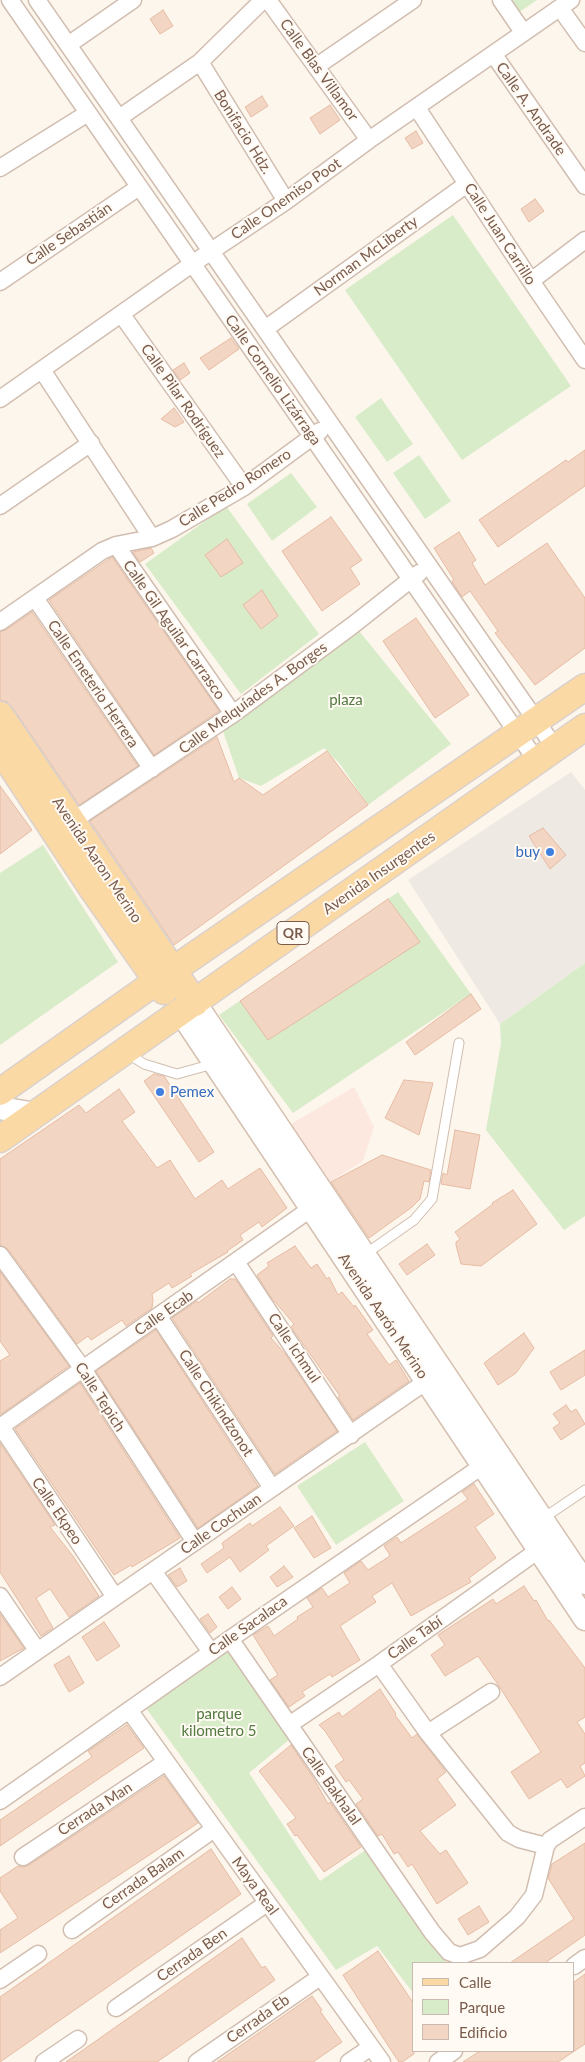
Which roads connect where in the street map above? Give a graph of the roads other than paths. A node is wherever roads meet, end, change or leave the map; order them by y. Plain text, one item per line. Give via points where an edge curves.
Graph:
1 (10, 0) edge
2 (37, 0) edge
3 (132, 0) edge
4 (263, 0) edge
5 (268, 0) edge
6 (412, 0) edge
7 (501, 0) edge
8 (566, 4) edge
9 (523, 32) junction
10 (585, 44) edge
11 (68, 45) junction
12 (494, 55) junction
13 (200, 62) junction
14 (317, 66) junction
15 (417, 108) junction
16 (88, 113) junction
17 (119, 118) junction
18 (369, 140) junction
19 (1, 165) edge
20 (467, 184) junction
21 (585, 186) edge
22 (139, 187) junction
23 (286, 201) junction
24 (585, 240) edge
25 (211, 251) junction
26 (192, 264) junction
27 (530, 281) junction
28 (0, 282) edge
29 (122, 315) junction
30 (265, 329) junction
31 (582, 350) edge
32 (42, 370) junction
33 (2, 394) edge
34 (331, 424) junction
35 (312, 436) junction
36 (91, 443) junction
37 (244, 487) junction
38 (0, 506) edge
39 (152, 538) junction
40 (116, 545) junction
41 (428, 564) junction
42 (412, 580) junction
43 (35, 598) junction
44 (0, 622) edge
45 (585, 687) edge
46 (233, 714) junction
47 (0, 715) edge
48 (585, 726) edge
49 (527, 727) junction
50 (0, 749) edge
51 (546, 754) junction
52 (152, 769) junction
53 (64, 828) junction
54 (164, 976) junction
55 (188, 1008) junction
56 (459, 1043) dead end
57 (64, 1046) junction
58 (125, 1052) junction
59 (214, 1064) junction
60 (33, 1068) junction
61 (88, 1077) junction
62 (0, 1092) edge
63 (0, 1108) edge
64 (44, 1108) junction
65 (0, 1139) edge
66 (319, 1204) junction
67 (0, 1255) edge
68 (364, 1255) junction
69 (236, 1262) junction
70 (159, 1317) junction
71 (83, 1369) junction
72 (435, 1376) junction
73 (0, 1426) edge
74 (351, 1436) junction
75 (491, 1460) junction
76 (272, 1488) junction
77 (585, 1490) edge
78 (542, 1519) junction
79 (195, 1542) junction
80 (547, 1544) junction
81 (153, 1571) junction
82 (585, 1583) edge
83 (0, 1596) edge
84 (115, 1597) junction
85 (585, 1619) edge
86 (230, 1639) junction
87 (36, 1650) junction
88 (211, 1652) junction
89 (379, 1664) junction
90 (0, 1677) edge
91 (491, 1692) dead end
92 (129, 1710) junction
93 (289, 1725) junction
94 (428, 1733) junction
95 (166, 1762) junction
96 (0, 1800) edge
97 (585, 1817) edge
98 (214, 1829) junction
99 (546, 1846) junction
100 (23, 1857) dead end
101 (267, 1903) junction
102 (72, 1930) dead end
103 (38, 1954) dead end
104 (320, 1977) junction
105 (0, 1980) edge
106 (116, 2008) dead end
107 (78, 2039) dead end
108 (371, 2047) junction
109 (453, 2052) edge
110 (44, 2062) edge
111 (197, 2062) edge
112 (349, 2062) edge
113 (382, 2062) edge
114 (438, 2062) edge

1 - 16 street, Calle Cornelio Lizárraga
2 - 11 street, Calle Cornelio Lizárraga
3 - 11 street
4 - 13 street
5 - 14 street, Calle Blas Villamor
6 - 14 street
7 - 9 street
8 - 9 street, Calle Onemiso Poot
8 - 10 street
9 - 12 street, Calle Onemiso Poot
11 - 17 street, Calle Cornelio Lizárraga
12 - 15 street, Calle Onemiso Poot
12 - 21 street, Calle A. Andrade
13 - 17 street
13 - 23 street, Bonifacio Hdz.
14 - 18 street, Calle Blas Villamor
15 - 18 street, Calle Onemiso Poot
15 - 20 street, Calle Juan Carrillo
16 - 19 street
16 - 22 street, Calle Cornelio Lizárraga
17 - 25 street, Calle Cornelio Lizárraga
18 - 23 street, Calle Onemiso Poot
20 - 27 street, Calle Juan Carrillo
20 - 30 street, Norman McLiberty
22 - 26 street, Calle Cornelio Lizárraga
22 - 28 street, Calle Sebastián
23 - 25 street, Calle Onemiso Poot
24 - 27 street
25 - 26 street, Calle Onemiso Poot
25 - 30 street, Calle Cornelio Lizárraga
26 - 29 street, Calle Onemiso Poot
26 - 35 street, Calle Cornelio Lizárraga
27 - 31 street, Calle Juan Carrillo
29 - 32 street, Calle Onemiso Poot
29 - 37 street, Calle Pilar Rodríguez
30 - 34 street, Calle Cornelio Lizárraga
32 - 33 street, Calle Onemiso Poot
32 - 36 street
34 - 35 street, Calle Pedro Romero
34 - 41 street, Calle Cornelio Lizárraga
35 - 37 street, Calle Pedro Romero
35 - 42 street, Calle Cornelio Lizárraga
36 - 38 street
36 - 39 street
37 - 39 street, Calle Pedro Romero
39 - 40 street, Calle Pedro Romero
40 - 43 street, Calle Pedro Romero via 102,551
40 - 46 street, Calle Gil Aguilar Carrasco
41 - 42 street, Calle Melquíades A. Borges
41 - 49 street, Calle Cornelio Lizárraga
42 - 46 street, Calle Melquíades A. Borges
42 - 49 street, Calle Cornelio Lizárraga
43 - 44 street, Calle Pedro Romero
43 - 52 street, Calle Emeterio Herrera
45 - 49 main road, QR
46 - 52 street, Calle Melquíades A. Borges
47 - 53 main road, Avenida Aaron Merino
48 - 51 main road, Avenida Insurgentes / QR
49 - 51 street, Calle Cornelio Lizárraga
49 - 51 street, Calle Cornelio Lizárraga
49 - 54 main road, QR
50 - 53 main road, Avenida Aaron Merino
51 - 55 main road, Avenida Insurgentes / QR
52 - 53 street, Calle Melquíades A. Borges
53 - 54 main road, Avenida Aaron Merino
54 - 55 main road, Avenida Aaron Merino
54 - 57 main road, QR
55 - 58 main road, Avenida Insurgentes / QR
55 - 59 main road, Avenida Aarón Merino
55 - 66 main road, Avenida Aarón Merino
56 - 68 lane via 432,1199 414,1220
57 - 60 main road, QR
57 - 61 main road via 68,1068
58 - 59 lane via 144,1064 177,1074
58 - 61 main road, Avenida Insurgentes / QR
59 - 66 main road, Avenida Aarón Merino
60 - 62 main road, QR
60 - 64 main road via 52,1080 53,1086
61 - 64 main road, Avenida Insurgentes / QR
63 - 64 main road
64 - 65 main road, Avenida Insurgentes / QR
66 - 68 main road, Avenida Aarón Merino
66 - 69 street, Calle Ecab
66 - 72 main road, Avenida Aarón Merino
67 - 71 street, Calle Tepich
68 - 72 main road, Avenida Aarón Merino
69 - 70 street, Calle Ecab
69 - 74 street, Calle Ichmul
70 - 71 street, Calle Ecab
70 - 76 street, Calle Chikindzonot
71 - 73 street, Calle Ecab
71 - 79 street, Calle Tepich
72 - 74 street, Calle Cochuan
72 - 75 main road, Avenida Aarón Merino
73 - 84 street, Calle Ekpeo
74 - 76 street, Calle Cochuan
75 - 78 main road, Avenida Aarón Merino
75 - 80 main road, Avenida Aarón Merino
75 - 86 street, Calle Sacalaca
76 - 79 street, Calle Cochuan
77 - 78 lane
78 - 80 main road, Avenida Aarón Merino
79 - 81 street, Calle Cochuan
80 - 82 main road, Avenida Aarón Merino
80 - 85 main road, Avenida Aarón Merino
80 - 89 street, Calle Tabí
81 - 84 street, Calle Cochuan
81 - 88 street
83 - 87 street
84 - 87 street, Calle Cochuan
86 - 88 street, Calle Sacalaca
86 - 93 street, Calle Bakhalal
87 - 90 street, Calle Cochuan
88 - 92 street, Calle Sacalaca
89 - 93 street, Calle Tabí
89 - 94 street
91 - 94 street
92 - 95 street, Maya Real
92 - 96 street, Calle Sacalaca
93 - 99 street, Calle Bakhalal via 449,1952 460,1956 480,1949 517,1917 534,1895
94 - 99 street via 508,1833 519,1840
95 - 98 street, Maya Real
95 - 100 street, Cerrada Man
97 - 99 street
98 - 101 street, Maya Real
98 - 102 street, Cerrada Balam
101 - 104 street, Maya Real
101 - 106 street, Cerrada Ben
103 - 105 street
104 - 108 street, Maya Real
104 - 111 street, Cerrada Eb
107 - 110 street
108 - 112 street
108 - 113 street, Maya Real
109 - 114 street

